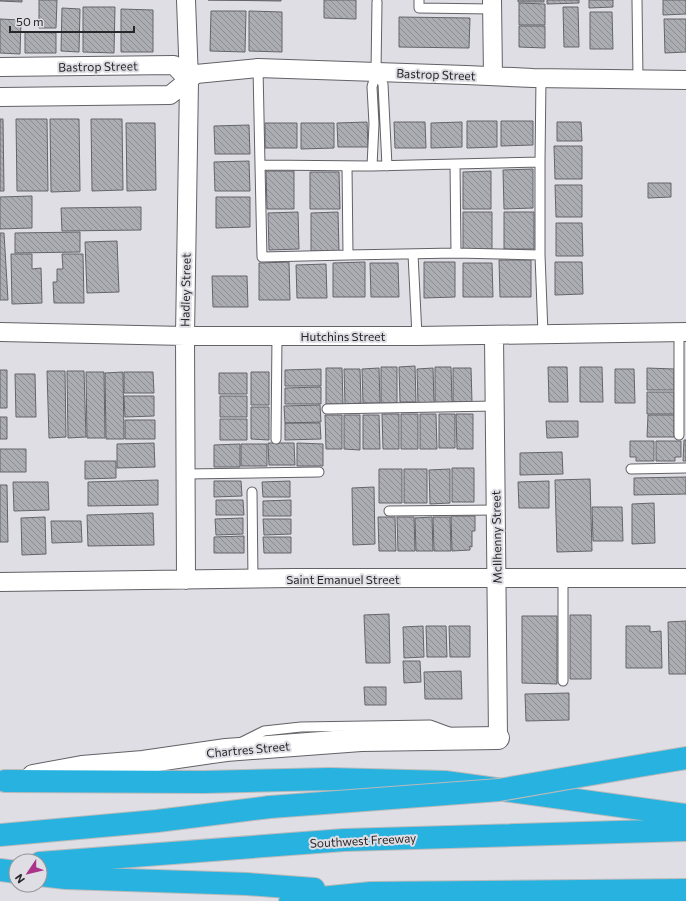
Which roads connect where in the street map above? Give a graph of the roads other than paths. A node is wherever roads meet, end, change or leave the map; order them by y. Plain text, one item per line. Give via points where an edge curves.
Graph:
1 (186, 0) edge
2 (419, 0) edge
3 (637, 0) edge
4 (377, 2) dead end
5 (492, 4) edge
6 (0, 67) edge
7 (258, 68) junction
8 (376, 72) junction
9 (493, 76) junction
10 (541, 78) junction
11 (638, 80) junction
12 (686, 80) edge
13 (189, 81) junction
14 (0, 97) edge
15 (540, 162) junction
16 (455, 164) junction
17 (260, 165) junction
18 (347, 166) junction
19 (372, 166) junction
20 (387, 166) junction
21 (456, 253) junction
22 (413, 254) junction
23 (348, 255) junction
24 (540, 255) junction
25 (0, 332) edge
26 (682, 332) edge
27 (543, 334) junction
28 (185, 336) junction
29 (277, 336) junction
30 (417, 336) junction
31 (494, 336) junction
32 (495, 406) junction
33 (327, 409) dead end
34 (679, 435) dead end
35 (276, 438) dead end
36 (631, 468) dead end
37 (686, 468) edge
38 (318, 472) dead end
39 (186, 474) junction
40 (252, 492) dead end
41 (496, 510) junction
42 (389, 511) dead end
43 (563, 578) junction
44 (686, 578) edge
45 (253, 579) junction
46 (497, 579) junction
47 (186, 580) junction
48 (0, 582) edge
49 (563, 681) dead end
50 (498, 738) joint
51 (686, 758) edge
52 (2, 781) edge
53 (686, 815) edge
54 (686, 830) edge
55 (0, 835) edge
56 (48, 862) edge
57 (48, 876) edge
58 (686, 890) edge
59 (371, 893) junction
60 (290, 901) edge

1 - 13 street, Hadley Street
2 - 5 lane via 419,8
3 - 11 lane
4 - 8 lane
5 - 9 street
6 - 13 street, Bastrop Street via 174,65
7 - 8 street, Bastrop Street
7 - 13 street, Bastrop Street via 196,74
7 - 17 lane
8 - 9 street, Bastrop Street
8 - 19 lane via 372,87
8 - 20 lane via 383,84
9 - 10 street, Bastrop Street
10 - 11 street, Bastrop Street
10 - 15 lane
11 - 12 street, Bastrop Street
13 - 14 street, Bastrop Street via 170,95
13 - 28 street, Hadley Street
15 - 16 lane
15 - 24 lane
16 - 20 lane
16 - 21 lane
17 - 18 lane
17 - 23 lane via 262,257
18 - 19 lane
18 - 23 lane
19 - 20 lane
21 - 22 lane
21 - 24 lane
22 - 23 lane
22 - 30 lane
24 - 27 lane
25 - 28 street, Hutchins Street
26 - 27 street, Hutchins Street
26 - 34 lane
27 - 31 street, Hutchins Street
28 - 29 street, Hutchins Street
28 - 39 street, Hadley Street
29 - 30 street, Hutchins Street
29 - 35 lane
30 - 31 street, Hutchins Street
31 - 32 street, McIlhenny Street
32 - 33 lane
32 - 41 street, McIlhenny Street
36 - 37 lane
38 - 39 lane
39 - 47 street, Hadley Street
40 - 45 lane
41 - 42 lane
41 - 46 street, McIlhenny Street
43 - 44 street, Saint Emanuel Street
43 - 46 street, Saint Emanuel Street
43 - 49 lane
45 - 46 street, Saint Emanuel Street
45 - 47 street, Saint Emanuel Street
46 - 50 street, McIlhenny Street
47 - 48 street, Saint Emanuel Street
50 - 52 street, Chartres Street via 361,740 226,750 143,762 82,767
51 - 55 highway, bridge via 499,790 270,807 158,821
52 - 53 highway via 204,782 330,779 445,782
54 - 56 highway, Southwest Freeway via 344,840
57 - 59 highway via 247,884
58 - 59 highway
59 - 60 highway

